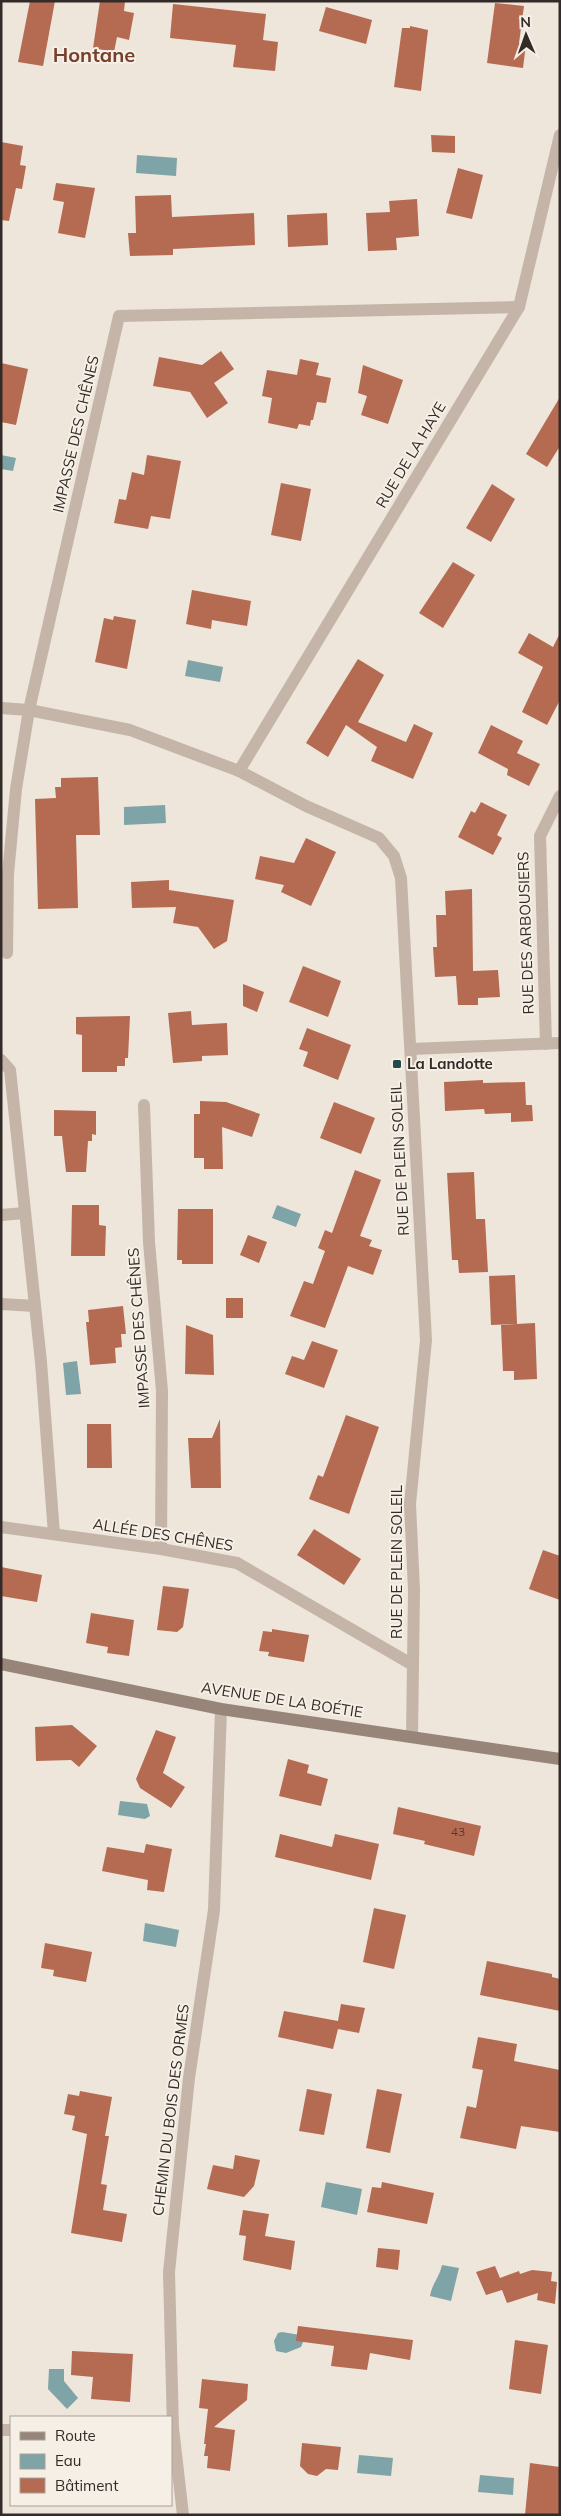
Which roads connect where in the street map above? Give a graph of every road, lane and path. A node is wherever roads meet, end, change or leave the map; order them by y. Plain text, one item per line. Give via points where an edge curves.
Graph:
1 (560, 135) edge
2 (519, 306) junction
3 (1, 708) edge
4 (29, 710) junction
5 (239, 771) junction
6 (560, 796) edge
7 (7, 952) dead end
8 (560, 1043) edge
9 (546, 1044) junction
10 (411, 1049) junction
11 (1, 1060) edge
12 (144, 1104) dead end
13 (25, 1213) junction
14 (1, 1216) edge
15 (1, 1304) edge
16 (35, 1306) junction
17 (1, 1527) edge
18 (54, 1534) junction
19 (161, 1549) junction
20 (1, 1664) edge
21 (413, 1665) junction
22 (221, 1709) junction
23 (412, 1736) junction
24 (560, 1759) edge
25 (172, 2416) edge
26 (172, 2428) edge
27 (183, 2515) edge

1 - 2 street, RUE DE LA HAYE
2 - 4 street, IMPASSE DES CHÊNES via 120,316
2 - 5 street, RUE DE LA HAYE
3 - 4 street, RUE DE PLEIN SOLEIL
4 - 5 street, RUE DE PLEIN SOLEIL via 130,730
4 - 7 street, IMPASSE DES CHÊNES via 16,788 8,874
5 - 10 street, RUE DE PLEIN SOLEIL via 306,806 379,838 394,856 401,878
6 - 9 street, RUE DES ARBOUSIERS via 540,836
8 - 9 street
9 - 10 street
10 - 21 street, RUE DE PLEIN SOLEIL via 426,1340 410,1504
11 - 13 street via 10,1070
12 - 19 street, IMPASSE DES CHÊNES via 149,1242 162,1391
13 - 14 street
13 - 16 street
15 - 16 street
16 - 18 street
17 - 18 street, ALLÉE DES CHÊNES
18 - 19 street, ALLÉE DES CHÊNES
19 - 21 street, ALLÉE DES CHÊNES via 237,1563
20 - 22 main road, AVENUE DE LA BOÉTIE
21 - 23 street, RUE DE PLEIN SOLEIL
22 - 23 main road, AVENUE DE LA BOÉTIE
22 - 25 street, CHEMIN DU BOIS DES ORMES via 214,1910 189,2078 169,2272
23 - 24 main road, AVENUE DE LA BOÉTIE
26 - 27 street, CHEMIN DU BOIS DES ORMES

